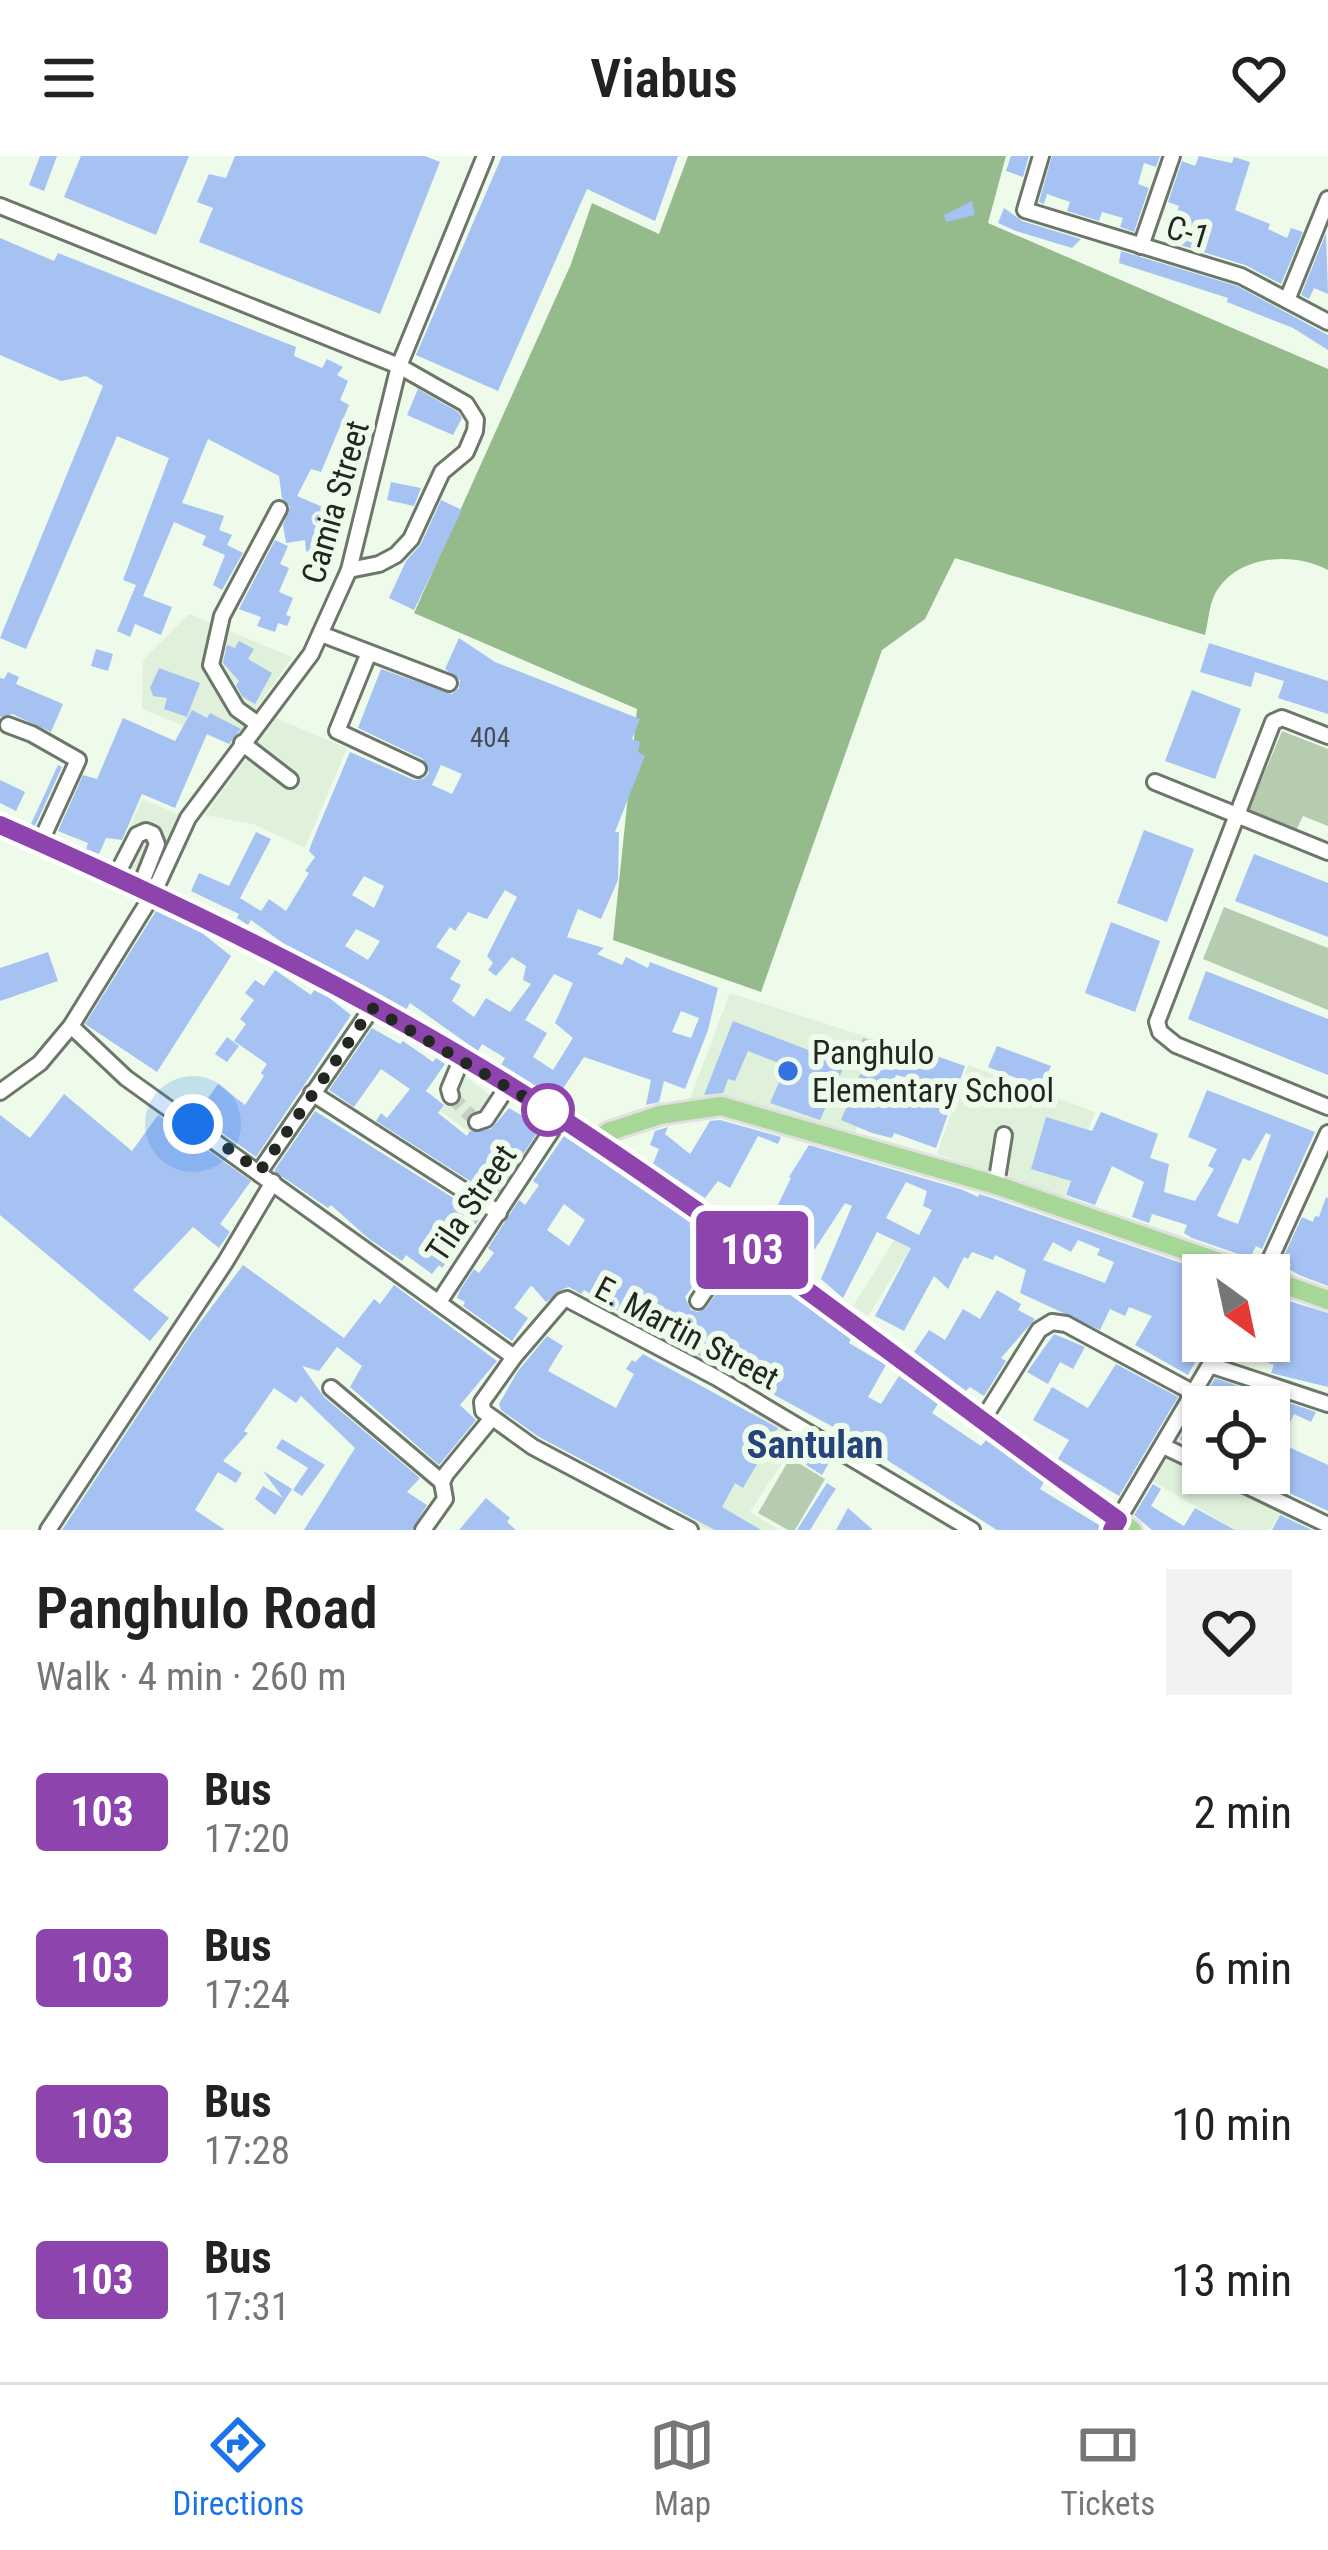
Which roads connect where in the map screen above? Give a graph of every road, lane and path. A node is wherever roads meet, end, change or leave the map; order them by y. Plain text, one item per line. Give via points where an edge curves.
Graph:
1 (1041, 156) edge
2 (1172, 156) edge
3 (479, 158) edge
4 (1328, 199) edge
5 (0, 206) edge
6 (1141, 246) junction
7 (1287, 300) junction
8 (1326, 316) edge
9 (399, 366) junction
10 (279, 509) dead end
11 (350, 570) junction
12 (321, 634) junction
13 (368, 655) junction
14 (449, 683) dead end
15 (257, 724) junction
16 (8, 725) dead end
17 (1328, 736) edge
18 (242, 743) junction
19 (418, 769) dead end
20 (290, 780) dead end
21 (1155, 782) dead end
22 (1239, 816) junction
23 (0, 825) edge
24 (40, 843) junction
25 (1328, 852) edge
26 (116, 876) junction
27 (146, 891) junction
28 (372, 1008) junction
29 (71, 1025) junction
30 (462, 1058) junction
31 (508, 1086) junction
32 (0, 1092) edge
33 (312, 1093) junction
34 (451, 1096) dead end
35 (1328, 1107) edge
36 (560, 1118) junction
37 (477, 1122) dead end
38 (1328, 1132) edge
39 (1004, 1136) dead end
40 (598, 1143) junction
41 (266, 1176) junction
42 (996, 1186) junction
43 (499, 1213) junction
44 (739, 1241) junction
45 (1198, 1254) edge
46 (1273, 1254) edge
47 (1290, 1286) edge
48 (1328, 1300) edge
49 (698, 1301) dead end
50 (439, 1303) junction
51 (514, 1357) junction
52 (1212, 1362) edge
53 (1210, 1365) junction
54 (1198, 1386) edge
55 (1182, 1387) edge
56 (331, 1388) dead end
57 (1328, 1404) edge
58 (1182, 1414) edge
59 (492, 1418) junction
60 (982, 1421) junction
61 (1163, 1446) junction
62 (1182, 1455) edge
63 (442, 1482) junction
64 (1264, 1494) edge
65 (1328, 1525) edge
66 (1120, 1526) edge
67 (48, 1530) edge
68 (423, 1530) edge
69 (690, 1530) edge
70 (971, 1530) edge

1 - 6 street, C-1 via 1025,210
2 - 6 street
3 - 9 street, Camia Street
4 - 7 street
5 - 9 street
6 - 7 street, C-1 via 1241,276
7 - 8 street, C-1
9 - 11 street, Camia Street
9 - 11 street via 466,404 475,430 466,452 442,472 411,539 380,564
10 - 15 street via 223,616 211,665 236,709
11 - 12 street, Camia Street
12 - 13 street
12 - 15 street, Camia Street
13 - 14 street
13 - 19 street via 337,730
15 - 18 street, Camia Street
16 - 24 street via 79,762
17 - 22 street via 1282,718 1273,722
18 - 20 street
18 - 27 street, Camia Street
21 - 22 street
22 - 25 street
22 - 35 street via 1160,1013 1160,1032
23 - 24 main road
24 - 26 main road
26 - 27 main road
26 - 27 street via 137,835 153,834
27 - 28 main road
27 - 29 street
28 - 30 main road
28 - 33 street
29 - 32 street via 40,1063
29 - 41 street via 126,1078
30 - 31 main road
30 - 34 street
31 - 36 main road
31 - 37 street
33 - 41 street
33 - 43 street
36 - 40 main road
36 - 43 street, Tila Street
38 - 46 street
39 - 42 street
40 - 42 main road via 660,1115 721,1106
40 - 44 main road
41 - 50 street
41 - 67 street via 226,1262
42 - 45 main road
43 - 50 street, Tila Street
44 - 49 street
44 - 60 main road
47 - 48 main road
50 - 51 street, Tila Street
51 - 59 street via 482,1402
51 - 70 street, E. Martin Street via 567,1299
52 - 53 street
53 - 54 street
53 - 57 street
55 - 60 street via 1052,1322
56 - 63 street
58 - 61 street
59 - 63 street
59 - 69 street
60 - 66 main road
61 - 62 street
61 - 66 street
63 - 68 street via 445,1499
64 - 65 street

